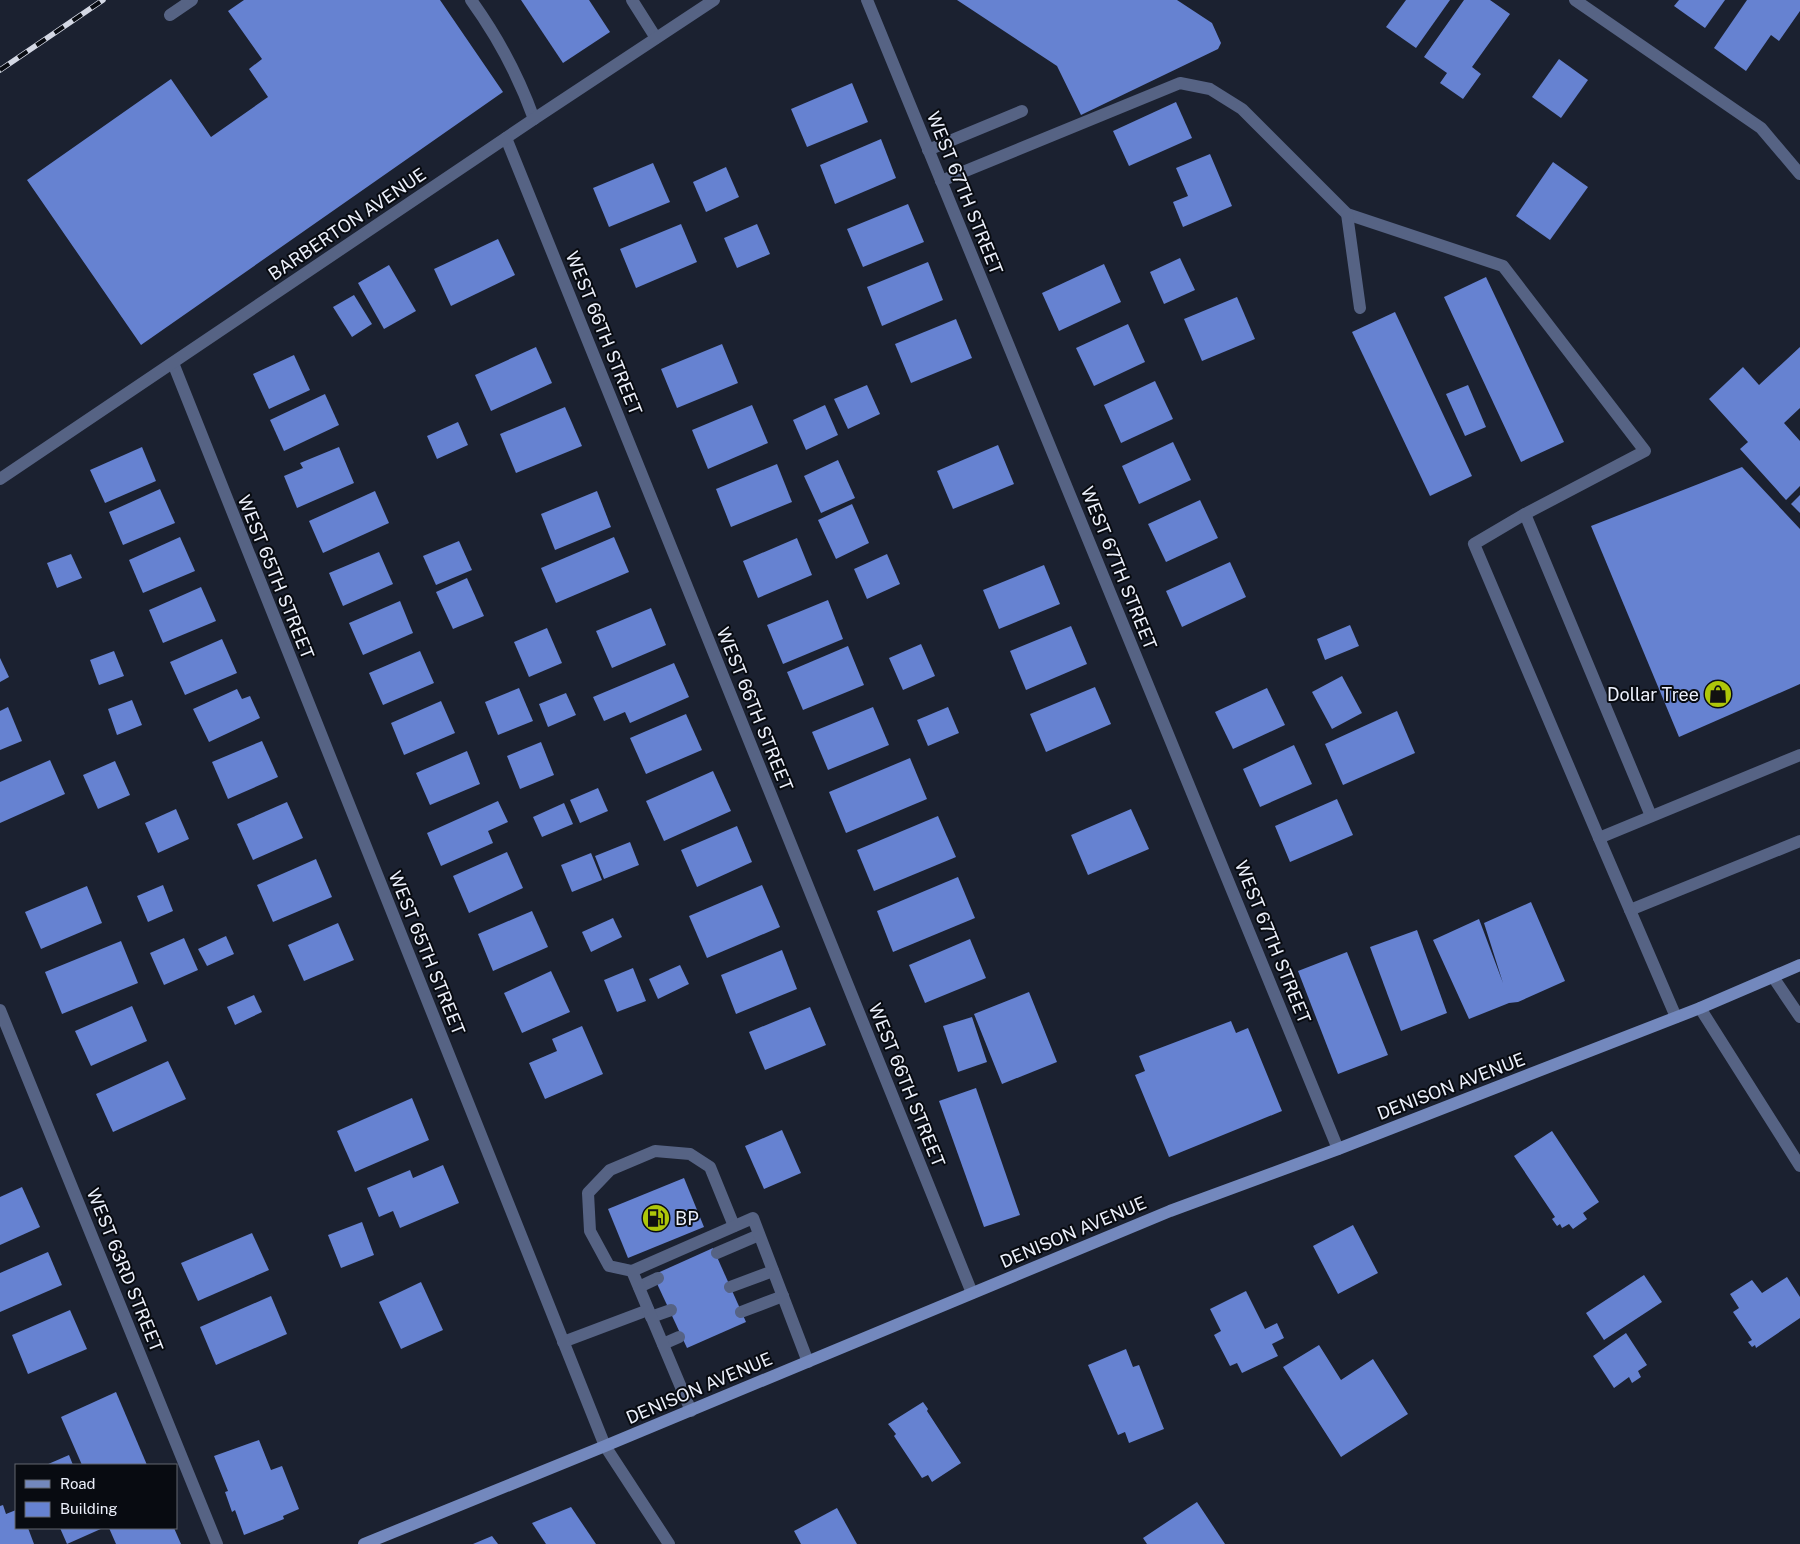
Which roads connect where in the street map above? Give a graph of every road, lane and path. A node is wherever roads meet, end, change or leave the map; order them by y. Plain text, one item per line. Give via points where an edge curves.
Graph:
1 (192, 0) edge
2 (471, 0) edge
3 (632, 0) edge
4 (714, 0) edge
5 (867, 0) edge
6 (1575, 0) edge
7 (170, 15) dead end
8 (656, 38) junction
9 (1022, 111) dead end
10 (534, 119) junction
11 (506, 138) junction
12 (928, 150) junction
13 (1798, 166) edge
14 (941, 181) junction
15 (1347, 214) junction
16 (1360, 308) dead end
17 (173, 363) junction
18 (0, 479) edge
19 (1525, 514) junction
20 (1800, 755) edge
21 (1651, 816) junction
22 (1599, 838) junction
23 (1800, 841) edge
24 (1630, 910) junction
25 (1800, 966) edge
26 (1773, 977) junction
27 (1700, 1008) junction
28 (0, 1010) edge
29 (1676, 1017) junction
30 (1800, 1017) edge
31 (1338, 1149) junction
32 (1800, 1166) edge
33 (734, 1226) junction
34 (759, 1235) junction
35 (717, 1253) dead end
36 (632, 1271) junction
37 (773, 1271) junction
38 (658, 1278) dead end
39 (639, 1287) junction
40 (730, 1287) dead end
41 (972, 1293) junction
42 (783, 1296) junction
43 (671, 1310) dead end
44 (741, 1312) dead end
45 (650, 1313) junction
46 (679, 1337) dead end
47 (563, 1342) junction
48 (663, 1344) junction
49 (808, 1362) junction
50 (691, 1411) junction
51 (605, 1446) junction
52 (217, 1544) edge
53 (364, 1544) edge
54 (669, 1544) edge

1 - 7 street
2 - 10 street via 523,89
3 - 8 street
4 - 8 street, BARBERTON AVENUE
5 - 12 street, WEST 67TH STREET
6 - 13 street via 1761,128
8 - 10 street, BARBERTON AVENUE
9 - 12 street
10 - 11 street, BARBERTON AVENUE
11 - 17 street, BARBERTON AVENUE
11 - 41 street, WEST 66TH STREET
12 - 14 street, WEST 67TH STREET
14 - 15 street via 1180,83 1210,89 1242,109
14 - 31 street, WEST 67TH STREET
15 - 16 street
15 - 19 street via 1503,266 1644,452
17 - 18 street, BARBERTON AVENUE
17 - 47 street, WEST 65TH STREET
19 - 21 street
19 - 22 street via 1474,544
20 - 21 street
21 - 22 street
22 - 24 street
23 - 24 street
24 - 29 street
25 - 26 main road, DENISON AVENUE
26 - 27 main road, DENISON AVENUE
26 - 30 street
27 - 29 main road, DENISON AVENUE
27 - 32 street
28 - 52 street, WEST 63RD STREET
29 - 31 main road, DENISON AVENUE
31 - 41 main road, DENISON AVENUE via 1170,1211
33 - 34 street via 753,1218
33 - 36 street
33 - 36 street via 710,1167 690,1154 655,1151 610,1170 588,1192 590,1231 609,1266
34 - 35 street
34 - 37 street
36 - 39 street
37 - 40 street
37 - 42 street
38 - 39 street
39 - 45 street
41 - 49 main road, DENISON AVENUE
42 - 44 street
42 - 49 street
43 - 45 street
45 - 47 street
45 - 48 street
46 - 48 street
47 - 51 street, WEST 65TH STREET
48 - 50 street
49 - 50 main road, DENISON AVENUE
50 - 51 main road, DENISON AVENUE
51 - 53 main road, DENISON AVENUE
51 - 54 street, WEST 65TH STREET

